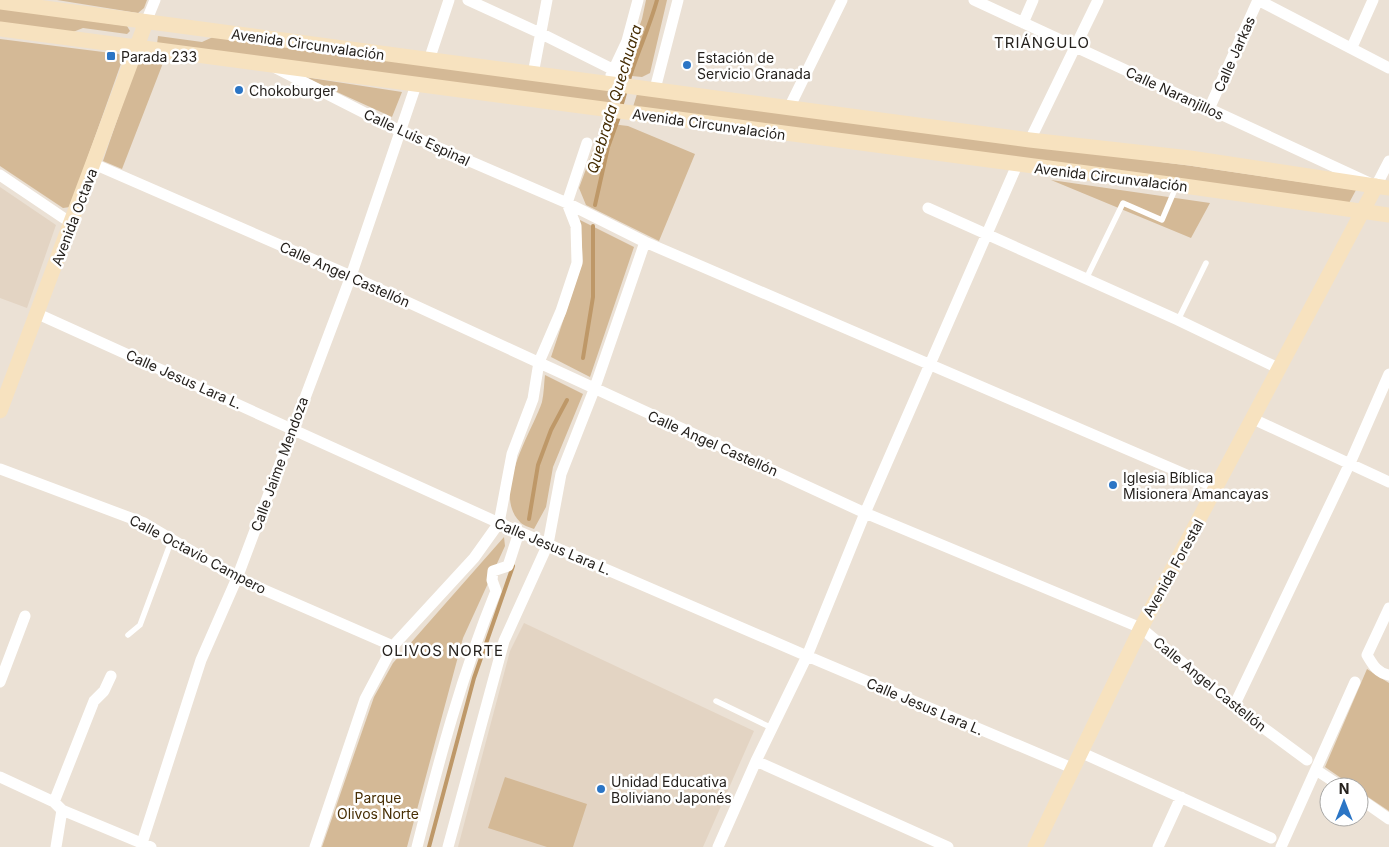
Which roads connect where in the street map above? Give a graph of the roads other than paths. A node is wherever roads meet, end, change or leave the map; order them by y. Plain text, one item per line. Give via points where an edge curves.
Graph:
1 (154, 0) edge
2 (449, 0) edge
3 (468, 0) edge
4 (547, 0) edge
5 (638, 0) edge
6 (678, 0) edge
7 (842, 0) edge
8 (974, 0) edge
9 (1033, 0) edge
10 (1098, 0) edge
11 (1258, 0) edge
12 (1373, 0) edge
13 (0, 2) edge
14 (146, 22) junction
15 (1023, 23) junction
16 (0, 29) edge
17 (542, 34) junction
18 (137, 46) junction
19 (1076, 47) junction
20 (1352, 48) junction
21 (428, 60) junction
22 (269, 64) junction
23 (1389, 68) edge
24 (533, 74) junction
25 (613, 79) junction
26 (416, 86) junction
27 (655, 89) junction
28 (789, 108) junction
29 (1209, 109) junction
30 (400, 131) junction
31 (1030, 140) junction
32 (587, 143) dead end
33 (1389, 161) edge
34 (94, 164) junction
35 (1017, 165) junction
36 (0, 175) edge
37 (1176, 185) junction
38 (1382, 187) edge
39 (567, 203) junction
40 (928, 208) dead end
41 (1362, 212) junction
42 (1389, 215) edge
43 (71, 223) junction
44 (988, 235) junction
45 (645, 242) junction
46 (1206, 263) dead end
47 (350, 276) junction
48 (1086, 279) junction
49 (38, 314) junction
50 (1178, 320) junction
51 (539, 362) junction
52 (932, 364) junction
53 (1278, 368) junction
54 (1389, 374) edge
55 (594, 390) junction
56 (0, 411) edge
57 (1251, 418) junction
58 (293, 428) junction
59 (1350, 463) junction
60 (0, 469) edge
61 (1389, 482) edge
62 (1217, 488) junction
63 (865, 513) junction
64 (499, 524) junction
65 (519, 532) junction
66 (172, 539) junction
67 (548, 544) junction
68 (237, 578) junction
69 (1389, 608) edge
70 (25, 616) dead end
71 (1141, 628) junction
72 (128, 635) dead end
73 (393, 646) junction
74 (807, 656) junction
75 (1389, 675) edge
76 (111, 676) dead end
77 (0, 682) edge
78 (1355, 682) dead end
79 (716, 701) dead end
80 (1234, 706) junction
81 (772, 728) junction
82 (1080, 752) junction
83 (1307, 760) dead end
84 (756, 761) junction
85 (1072, 768) junction
86 (1316, 770) junction
87 (0, 777) edge
88 (1327, 777) edge
89 (1181, 797) junction
90 (1369, 805) edge
91 (58, 806) junction
92 (1389, 819) edge
93 (1270, 838) dead end
94 (146, 845) edge
95 (722, 846) edge
96 (56, 847) edge
97 (315, 847) edge
98 (418, 847) edge
99 (448, 847) edge
100 (948, 847) edge
101 (1034, 847) edge
102 (1158, 847) edge
103 (1281, 847) edge

1 - 14 street
2 - 21 street
3 - 17 street
4 - 17 street
5 - 25 street
6 - 27 street
7 - 28 street
8 - 15 street, Calle Naranjillos
9 - 15 street
10 - 19 street
11 - 20 street
11 - 29 street, Calle Jarkas
12 - 20 street
13 - 14 main road, Avenida Circunvalación
14 - 18 main road, Avenida Octava
14 - 21 main road, Avenida Circunvalación
15 - 19 street, Calle Naranjillos
16 - 18 main road, Avenida Circunvalación
17 - 24 street
17 - 25 street
18 - 22 main road, Avenida Circunvalación
18 - 34 main road, Avenida Octava
19 - 29 street, Calle Naranjillos
19 - 31 street
20 - 23 street
21 - 24 main road, Avenida Circunvalación
22 - 26 main road, Avenida Circunvalación
22 - 30 street, Calle Luis Espinal
24 - 25 main road, Avenida Circunvalación
25 - 27 main road, Avenida Circunvalación via 639,88
26 - 30 street, Calle Jaime Mendoza
26 - 35 main road, Avenida Circunvalación
27 - 28 main road, Avenida Circunvalación
28 - 31 main road, Avenida Circunvalación
29 - 38 street, Calle Naranjillos
30 - 39 street, Calle Luis Espinal
30 - 47 street, Calle Jaime Mendoza
31 - 38 main road, Avenida Circunvalación via 1190,158
32 - 39 street
33 - 38 street, Avenida Forestal
34 - 43 main road, Avenida Octava
34 - 47 street, Calle Angel Castellón
35 - 37 main road, Avenida Circunvalación
35 - 44 street
36 - 43 street
37 - 41 main road, Avenida Circunvalación
37 - 48 lane via 1162,220 1122,204
38 - 41 main road, Avenida Forestal
39 - 45 street, Calle Luis Espinal
39 - 51 street via 576,226 577,263
40 - 44 street
41 - 42 main road, Avenida Circunvalación
41 - 53 main road, Avenida Forestal
43 - 49 main road, Avenida Octava
44 - 48 street
44 - 52 street
45 - 52 street, Calle Luis Espinal
45 - 55 street
46 - 50 lane
47 - 51 street, Calle Angel Castellón
47 - 58 street, Calle Jaime Mendoza
48 - 50 street
49 - 56 main road, Avenida Octava
49 - 58 street, Calle Jesus Lara L.
50 - 53 street
51 - 55 street, Calle Angel Castellón
51 - 64 street via 533,399 512,454
52 - 62 street, Calle Luis Espinal
52 - 63 street
53 - 57 main road, Avenida Forestal
54 - 59 street
55 - 63 street, Calle Angel Castellón
55 - 67 street via 561,474
57 - 59 street
57 - 62 main road, Avenida Forestal
58 - 64 street, Calle Jesus Lara L.
58 - 68 street, Calle Jaime Mendoza
59 - 61 street
59 - 80 street
60 - 66 street, Calle Octavio Campero via 144,523
62 - 71 main road, Avenida Forestal
63 - 71 street, Calle Angel Castellón
63 - 74 street
64 - 65 street, Calle Jesus Lara L.
64 - 73 street via 474,558
65 - 67 street, Calle Jesus Lara L.
65 - 98 street via 508,566 493,572 496,591 473,646
66 - 68 street, Calle Octavio Campero
66 - 72 lane via 140,625
67 - 74 street, Calle Jesus Lara L.
67 - 99 street via 504,642
68 - 73 street, Calle Octavio Campero
68 - 94 street, Calle Jaime Mendoza via 200,660
69 - 75 street via 1367,655 1374,667
70 - 77 street
71 - 80 street, Calle Angel Castellón
71 - 82 main road, Avenida Forestal
73 - 97 street via 365,699
74 - 81 street
74 - 85 street, Calle Jesus Lara L.
76 - 91 street via 104,691 94,701
78 - 86 street
79 - 81 lane
80 - 83 street, Calle Angel Castellón
81 - 84 street
82 - 85 main road, Avenida Forestal
82 - 89 street
84 - 95 street
84 - 100 street
85 - 101 main road, Avenida Forestal
86 - 88 street
86 - 103 street
87 - 91 street
89 - 93 street
89 - 102 street
90 - 92 street
91 - 94 street
91 - 96 street

